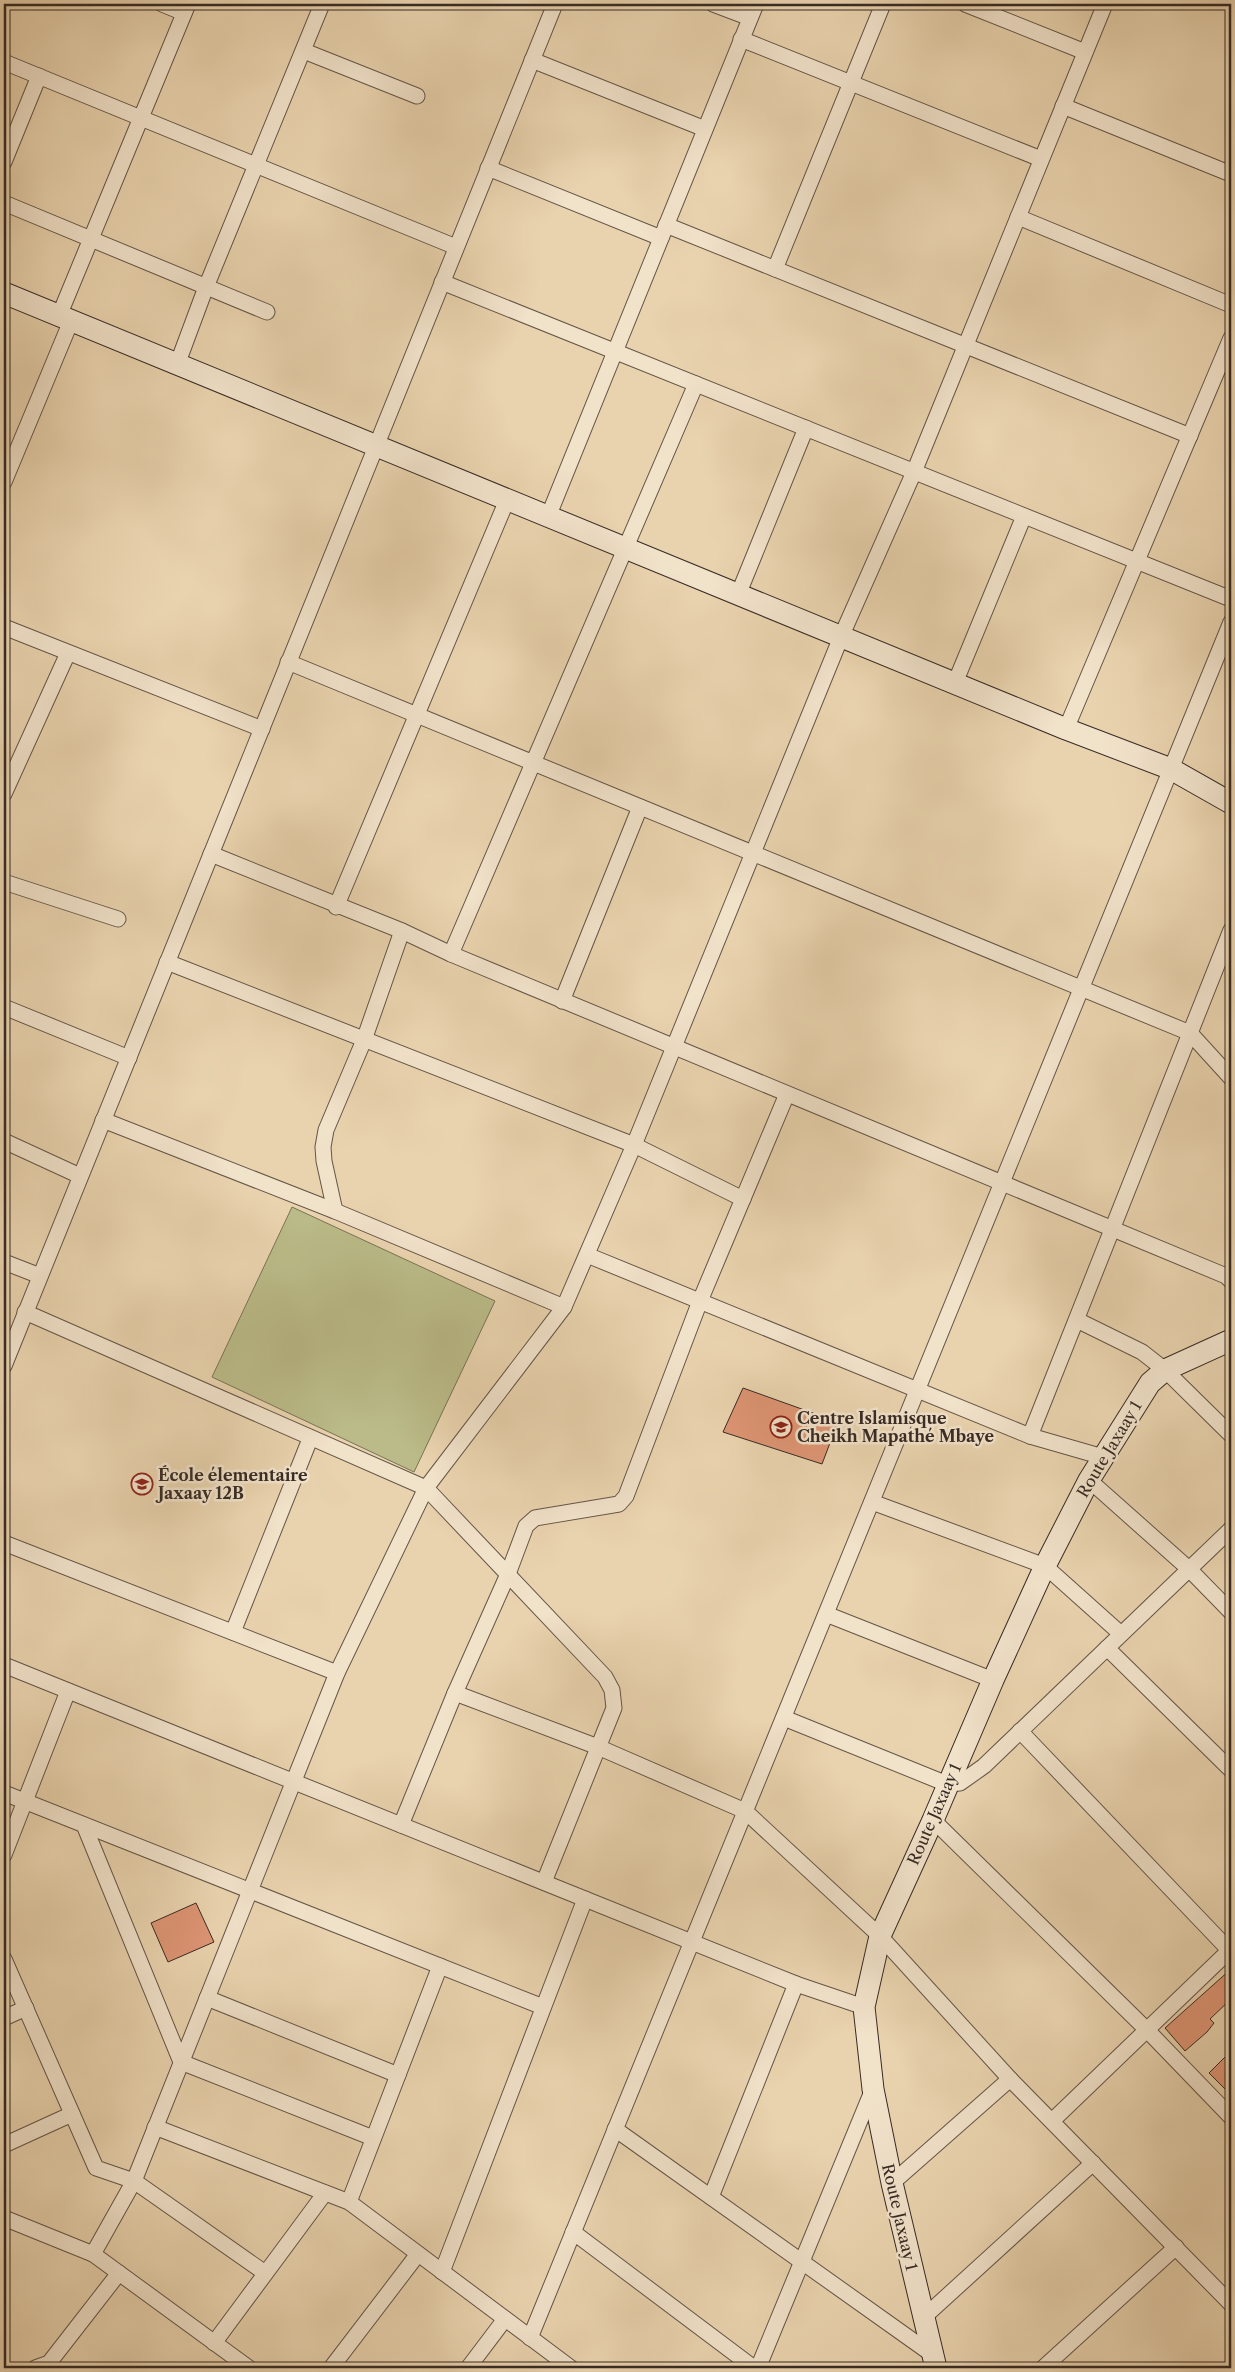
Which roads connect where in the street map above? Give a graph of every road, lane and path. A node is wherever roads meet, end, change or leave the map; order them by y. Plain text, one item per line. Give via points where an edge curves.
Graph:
1 (162, 4) edge
2 (322, 4) edge
3 (555, 4) edge
4 (713, 4) edge
5 (756, 4) edge
6 (883, 4) edge
7 (965, 4) edge
8 (1105, 4) edge
9 (186, 9) edge
10 (750, 18) junction
11 (741, 39) junction
12 (304, 51) junction
13 (1085, 52) junction
14 (532, 60) junction
15 (4, 62) edge
16 (39, 76) junction
17 (851, 83) junction
18 (417, 96) dead end
19 (1063, 106) junction
20 (141, 118) junction
21 (704, 130) junction
22 (1041, 159) junction
23 (4, 162) edge
24 (256, 165) junction
25 (488, 168) junction
26 (1231, 174) edge
27 (4, 203) edge
28 (1018, 217) junction
29 (664, 231) junction
30 (91, 239) junction
31 (456, 248) junction
32 (775, 269) junction
33 (442, 282) junction
34 (206, 287) junction
35 (4, 293) edge
36 (1231, 305) edge
37 (267, 312) dead end
38 (65, 318) junction
39 (1231, 338) edge
40 (966, 345) junction
41 (615, 351) junction
42 (178, 365) junction
43 (696, 384) junction
44 (806, 428) junction
45 (1190, 436) junction
46 (376, 446) junction
47 (914, 472) junction
48 (4, 482) edge
49 (507, 500) junction
50 (1024, 516) junction
51 (548, 517) junction
52 (626, 548) junction
53 (1137, 562) junction
54 (738, 595) junction
55 (1231, 599) edge
56 (1231, 622) edge
57 (4, 626) edge
58 (841, 637) junction
59 (68, 653) junction
60 (288, 662) junction
61 (955, 683) junction
62 (417, 715) junction
63 (262, 729) junction
64 (1066, 729) junction
65 (533, 763) junction
66 (1171, 769) junction
67 (4, 794) edge
68 (1231, 803) edge
69 (640, 807) junction
70 (211, 854) junction
71 (753, 854) junction
72 (4, 882) edge
73 (336, 907) junction
74 (118, 920) dead end
75 (1231, 930) edge
76 (402, 932) junction
77 (451, 954) junction
78 (167, 962) junction
79 (1082, 988) junction
80 (562, 1001) junction
81 (4, 1007) edge
82 (1190, 1033) junction
83 (364, 1040) junction
84 (674, 1047) junction
85 (128, 1058) junction
86 (1231, 1078) edge
87 (787, 1094) junction
88 (104, 1120) junction
89 (4, 1140) edge
90 (634, 1145) junction
91 (80, 1176) junction
92 (1002, 1183) junction
93 (743, 1198) junction
94 (335, 1211) junction
95 (1113, 1228) junction
96 (587, 1255) junction
97 (4, 1262) edge
98 (40, 1276) junction
99 (1231, 1281) edge
100 (700, 1301) junction
101 (564, 1307) junction
102 (25, 1312) junction
103 (1077, 1320) junction
104 (1231, 1340) edge
105 (4, 1366) edge
106 (1165, 1370) junction
107 (917, 1392) junction
108 (1030, 1436) junction
109 (1231, 1436) edge
110 (310, 1439) junction
111 (1103, 1457) junction
112 (1089, 1480) junction
113 (426, 1488) junction
114 (872, 1502) junction
115 (1231, 1529) edge
116 (4, 1543) edge
117 (1045, 1566) junction
118 (1189, 1569) junction
119 (508, 1574) junction
120 (1231, 1612) edge
121 (826, 1614) junction
122 (233, 1632) junction
123 (1122, 1634) junction
124 (1107, 1648) junction
125 (4, 1665) edge
126 (337, 1673) junction
127 (993, 1680) junction
128 (68, 1691) junction
129 (455, 1693) junction
130 (784, 1718) junction
131 (1020, 1731) junction
132 (598, 1747) junction
133 (1231, 1770) edge
134 (294, 1781) junction
135 (947, 1784) junction
136 (4, 1793) edge
137 (25, 1801) junction
138 (746, 1811) junction
139 (933, 1820) junction
140 (84, 1825) junction
141 (401, 1825) junction
142 (4, 1855) edge
143 (544, 1882) junction
144 (250, 1890) junction
145 (585, 1899) junction
146 (880, 1936) junction
147 (692, 1942) junction
148 (1231, 1950) edge
149 (4, 1959) edge
150 (440, 1966) junction
151 (796, 1984) junction
152 (207, 1998) junction
153 (543, 2007) junction
154 (864, 2007) junction
155 (26, 2008) junction
156 (4, 2018) edge
157 (1147, 2030) junction
158 (181, 2062) junction
159 (398, 2075) junction
160 (1010, 2079) junction
161 (873, 2089) junction
162 (72, 2114) junction
163 (1231, 2117) edge
164 (1052, 2121) junction
165 (155, 2127) junction
166 (615, 2129) junction
167 (373, 2138) junction
168 (4, 2145) edge
169 (1093, 2163) junction
170 (134, 2181) junction
171 (892, 2182) junction
172 (325, 2193) junction
173 (711, 2197) junction
174 (349, 2202) junction
175 (4, 2218) edge
176 (574, 2232) junction
177 (1176, 2247) junction
178 (93, 2254) junction
179 (418, 2254) junction
180 (803, 2262) junction
181 (442, 2272) junction
182 (119, 2273) junction
183 (265, 2273) junction
184 (1231, 2304) edge
185 (923, 2318) junction
186 (505, 2319) junction
187 (530, 2338) junction
188 (214, 2342) junction
189 (935, 2362) edge
190 (35, 2368) edge
191 (249, 2368) edge
192 (331, 2368) edge
193 (468, 2368) edge
194 (571, 2368) edge
195 (754, 2368) edge
196 (758, 2368) edge
197 (1043, 2368) edge

1 - 9 street
2 - 12 street
3 - 14 street
4 - 10 street
5 - 10 street
6 - 17 street
7 - 13 street
8 - 13 street
9 - 20 street
10 - 11 street
11 - 17 street
11 - 21 street
12 - 18 street
12 - 24 street
13 - 19 street
14 - 21 street
14 - 25 street
15 - 16 street
16 - 20 street
16 - 23 street
17 - 22 street
17 - 32 street
19 - 22 street
19 - 26 street
20 - 24 street
20 - 30 street
21 - 29 street
22 - 28 street
24 - 31 street
24 - 34 street
25 - 29 street
25 - 31 street
27 - 30 street
28 - 36 street
28 - 40 street
29 - 32 street
29 - 41 street
30 - 34 street
30 - 38 street
31 - 33 street
32 - 40 street
33 - 41 street
33 - 46 street
34 - 37 street
34 - 42 street
35 - 38 street
38 - 42 street
38 - 48 street
39 - 45 street
40 - 45 street
40 - 47 street
41 - 43 street
41 - 51 street
42 - 46 street
43 - 44 street
43 - 52 street
44 - 47 street
44 - 54 street
45 - 53 street
46 - 49 street
46 - 60 street
47 - 50 street
47 - 58 street
49 - 51 street
49 - 62 street
50 - 53 street
50 - 61 street
51 - 52 street
52 - 54 street
52 - 65 street
53 - 55 street
53 - 64 street
54 - 58 street
56 - 66 street
57 - 59 street
58 - 61 street
58 - 71 street
59 - 63 street
59 - 67 street
60 - 62 street
60 - 63 street
61 - 64 street
62 - 65 street
62 - 73 street
63 - 70 street
64 - 66 street
65 - 69 street
65 - 77 street
66 - 68 street
66 - 79 street
69 - 71 street
69 - 80 street
70 - 73 street
70 - 78 street
71 - 79 street
71 - 84 street
72 - 74 street
73 - 76 street
75 - 82 street
76 - 77 street
76 - 83 street
77 - 80 street
78 - 83 street
78 - 85 street
79 - 82 street
79 - 92 street
80 - 84 street
81 - 85 street
82 - 86 street
82 - 95 street
83 - 90 street
83 - 94 street via 326,1130 323,1147
84 - 87 street
84 - 90 street
85 - 88 street
87 - 92 street
87 - 93 street
88 - 91 street
88 - 94 street
89 - 91 street
90 - 93 street
90 - 96 street
91 - 98 street
92 - 95 street
92 - 107 street
93 - 100 street
94 - 101 street
95 - 99 street via 1226,1276
95 - 103 street
96 - 100 street
96 - 101 street
97 - 98 street
98 - 102 street
100 - 107 street
100 - 119 street via 626,1496 619,1504 535,1518 526,1526
101 - 113 street
102 - 105 street
102 - 110 street
103 - 106 street via 1129,1344
103 - 108 street
104 - 106 street, Route Jaxaay 1
106 - 109 street
106 - 111 street, Route Jaxaay 1 via 1150,1383
107 - 108 street
107 - 114 street
108 - 111 street
110 - 113 street
110 - 122 street
111 - 112 street, Route Jaxaay 1
112 - 117 street, Route Jaxaay 1
112 - 118 street
113 - 119 street
113 - 126 street
114 - 117 street
114 - 121 street
115 - 118 street
116 - 122 street
117 - 123 street
117 - 127 street, Route Jaxaay 1
118 - 120 street
118 - 123 street
119 - 129 street
119 - 132 street via 605,1677 612,1690 614,1708
121 - 127 street
121 - 130 street
122 - 126 street
123 - 124 street
124 - 131 street
124 - 133 street
125 - 128 street
126 - 134 street
127 - 135 street, Route Jaxaay 1
128 - 134 street
128 - 137 street
129 - 132 street
129 - 141 street
130 - 135 street
130 - 138 street
131 - 135 street via 968,1779
131 - 148 street
132 - 138 street
132 - 143 street
134 - 141 street
134 - 144 street
135 - 139 street, Route Jaxaay 1
136 - 137 street
137 - 140 street
137 - 142 street
138 - 146 street
138 - 147 street
139 - 146 street, Route Jaxaay 1
139 - 157 street
140 - 144 street
140 - 158 street
141 - 143 street
143 - 145 street
144 - 150 street
144 - 152 street
145 - 147 street
145 - 153 street
146 - 154 street, Route Jaxaay 1
146 - 160 street
147 - 151 street
147 - 166 street
148 - 157 street
149 - 155 street
150 - 153 street
150 - 159 street
151 - 154 street
151 - 173 street
152 - 158 street
152 - 159 street
153 - 181 street
154 - 161 street, Route Jaxaay 1
155 - 156 street
155 - 162 street
157 - 163 street
157 - 164 street
158 - 165 street
158 - 167 street
159 - 167 street
160 - 164 street
160 - 171 street
161 - 171 street, Route Jaxaay 1
161 - 180 street
162 - 168 street
162 - 170 street via 96,2168
164 - 169 street
165 - 170 street
165 - 172 street
166 - 173 street
166 - 176 street
167 - 174 street
169 - 177 street
169 - 185 street
170 - 178 street
170 - 183 street
171 - 185 street, Route Jaxaay 1
172 - 174 street
172 - 183 street
173 - 180 street
174 - 179 street
175 - 178 street
176 - 187 street
176 - 195 street
177 - 184 street
177 - 197 street
178 - 182 street
179 - 181 street
179 - 192 street
180 - 189 street
180 - 196 street
181 - 186 street
182 - 188 street
182 - 190 street via 49,2363
183 - 188 street
185 - 189 street, Route Jaxaay 1
186 - 187 street
186 - 193 street
187 - 194 street
188 - 191 street

